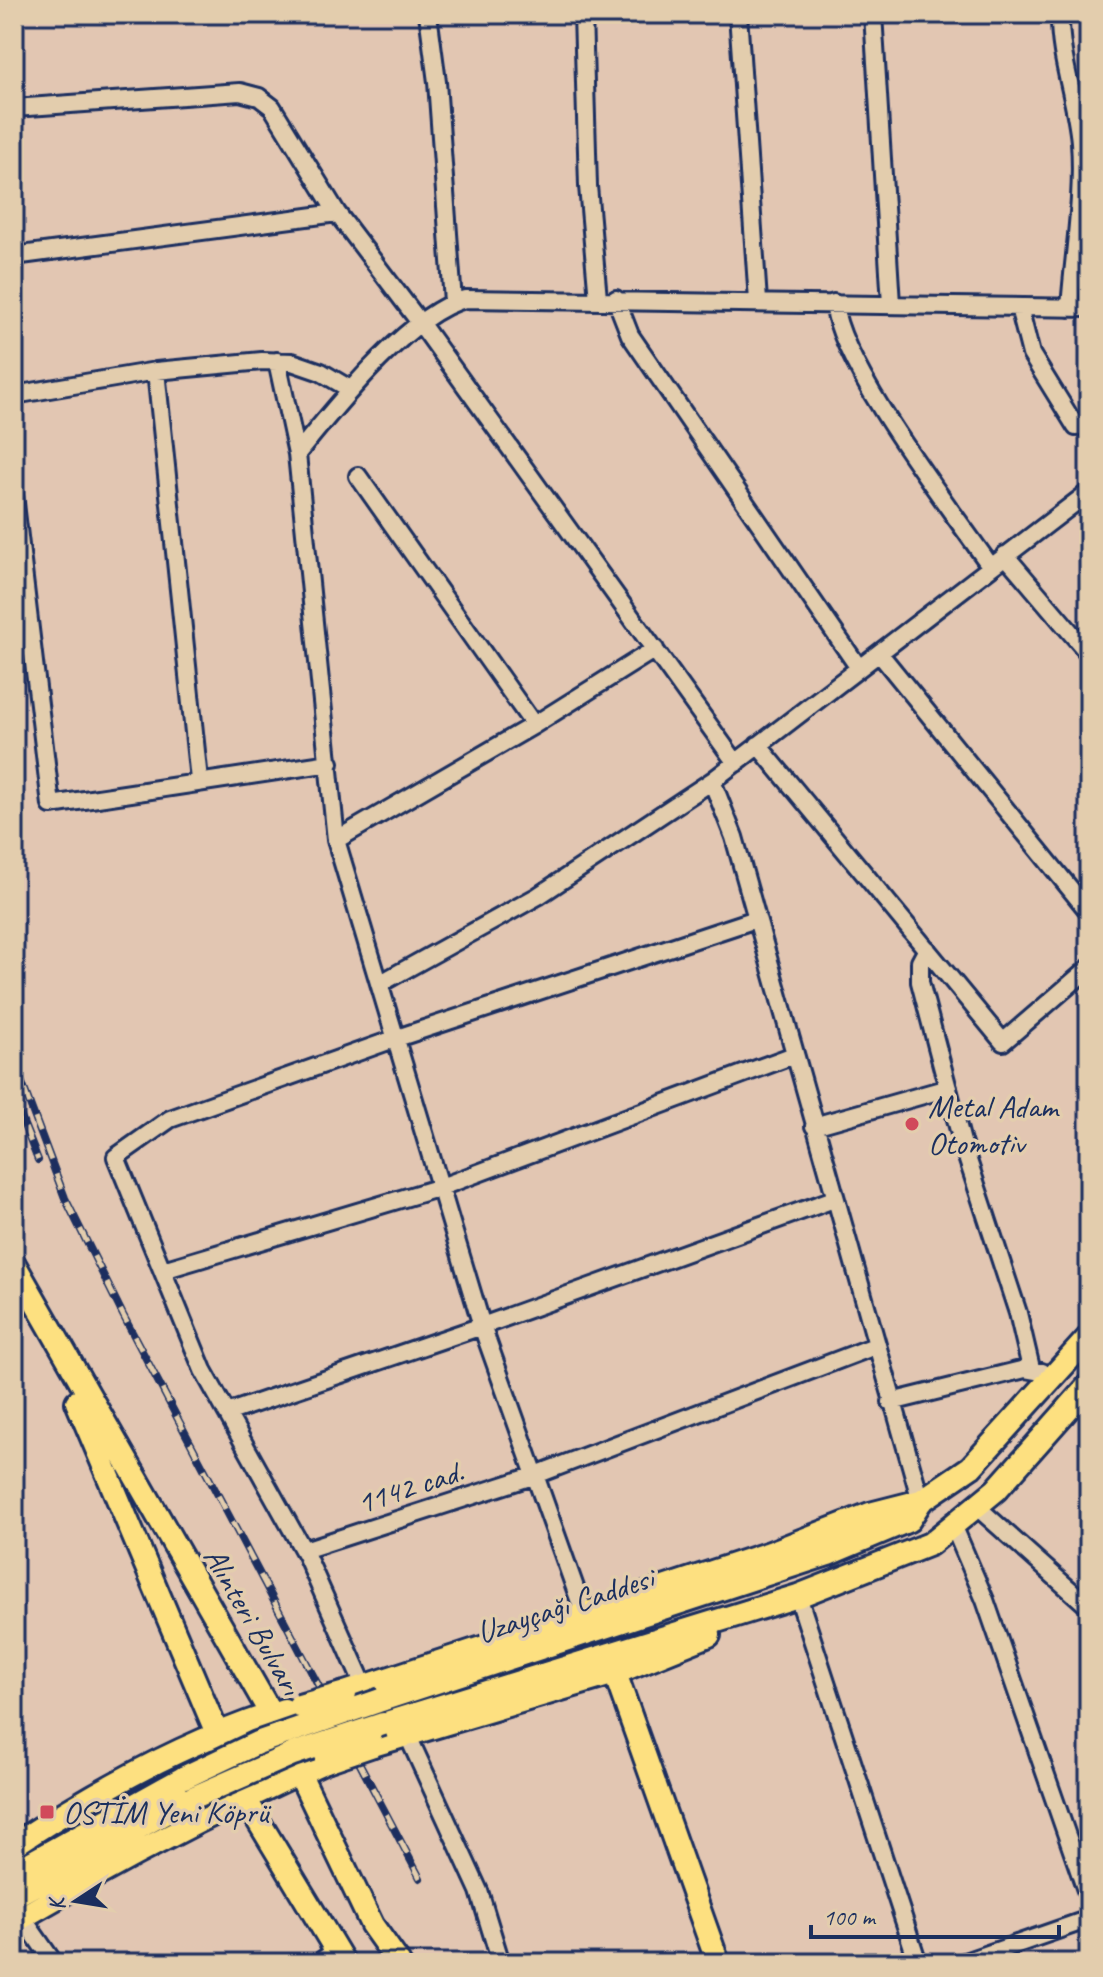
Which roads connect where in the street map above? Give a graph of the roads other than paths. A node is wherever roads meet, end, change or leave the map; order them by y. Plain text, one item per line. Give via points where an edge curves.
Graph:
1 (428, 14) edge
2 (583, 14) edge
3 (738, 14) edge
4 (873, 14) edge
5 (1060, 14) edge
6 (14, 108) edge
7 (337, 213) junction
8 (14, 256) edge
9 (598, 299) junction
10 (616, 299) junction
11 (758, 301) junction
12 (453, 302) junction
13 (834, 303) junction
14 (891, 304) junction
15 (1019, 307) junction
16 (1070, 308) junction
17 (1089, 308) edge
18 (421, 324) junction
19 (277, 361) junction
20 (156, 371) junction
21 (350, 389) junction
22 (14, 395) edge
23 (1076, 427) dead end
24 (297, 454) junction
25 (358, 476) dead end
26 (1089, 492) edge
27 (14, 495) edge
28 (1005, 555) junction
29 (991, 567) junction
30 (655, 649) junction
31 (879, 653) junction
32 (1089, 654) edge
33 (859, 668) junction
34 (534, 725) junction
35 (758, 745) junction
36 (330, 763) junction
37 (736, 763) junction
38 (199, 780) junction
39 (712, 781) junction
40 (336, 840) junction
41 (1089, 912) edge
42 (756, 919) junction
43 (927, 949) junction
44 (1089, 968) edge
45 (381, 983) junction
46 (397, 1038) junction
47 (794, 1055) junction
48 (948, 1088) junction
49 (814, 1126) junction
50 (441, 1187) junction
51 (834, 1199) junction
52 (14, 1264) edge
53 (163, 1270) junction
54 (41, 1316) junction
55 (482, 1326) junction
56 (1089, 1337) edge
57 (875, 1346) junction
58 (1040, 1374) junction
59 (1089, 1385) edge
60 (891, 1402) junction
61 (227, 1413) junction
62 (533, 1476) junction
63 (921, 1501) junction
64 (976, 1506) junction
65 (953, 1525) junction
66 (304, 1550) junction
67 (798, 1596) junction
68 (1089, 1607) edge
69 (584, 1613) junction
70 (615, 1673) junction
71 (363, 1693) junction
72 (271, 1714) junction
73 (217, 1734) junction
74 (407, 1734) junction
75 (298, 1774) junction
76 (188, 1788) junction
77 (244, 1797) junction
78 (15, 1841) edge
79 (14, 1872) edge
80 (1089, 1899) edge
81 (17, 1912) edge
82 (1089, 1919) edge
83 (332, 1959) edge
84 (54, 1963) edge
85 (399, 1963) edge
86 (501, 1963) edge
87 (718, 1963) edge
88 (918, 1963) edge
89 (962, 1963) edge

1 - 12 street
2 - 9 street via 587,173
3 - 11 street
4 - 14 street
5 - 16 street via 1080,164
6 - 7 street via 250,93 272,107
7 - 8 street
7 - 18 street
9 - 10 street
9 - 12 street
10 - 11 street
10 - 33 street via 630,335
11 - 13 street
12 - 18 street
13 - 14 street
13 - 29 street via 843,339 899,434
14 - 15 street
15 - 16 street
15 - 23 street via 1031,354
16 - 17 street
18 - 21 street
18 - 30 street
19 - 20 street
19 - 21 street via 321,372
19 - 24 street
20 - 22 street
20 - 38 street
21 - 24 street
24 - 36 street
25 - 34 street
26 - 28 street
27 - 38 street via 51,805
28 - 29 street
28 - 32 street
29 - 31 street
30 - 34 street
30 - 37 street
31 - 33 street
31 - 41 street
33 - 35 street
34 - 40 street
35 - 37 street
35 - 43 street
36 - 38 street
36 - 40 street
37 - 39 street
39 - 42 street
39 - 45 street via 538,896
40 - 45 street
42 - 46 street
42 - 47 street
43 - 44 street via 1003,1042
43 - 48 street via 919,975
45 - 46 street
46 - 50 street
46 - 53 street via 170,1119 116,1157
47 - 49 street
47 - 50 street
48 - 49 street
48 - 58 street
49 - 51 street
50 - 53 street
50 - 55 street
51 - 55 street
51 - 57 street
52 - 54 main road, Alınteri Bulvarı
53 - 61 street via 203,1370
54 - 72 main road, Alınteri Bulvarı
54 - 73 main road, Alınteri Bulvarı
55 - 61 street
55 - 62 street
56 - 58 main road, Uzayçağı Caddesi
57 - 60 street
57 - 62 street, 1142 cad.
58 - 60 street
58 - 63 main road, Uzayçağı Caddesi via 971,1467
59 - 64 main road, Uzayçağı Caddesi
60 - 63 street
61 - 66 street
62 - 66 street, 1142 cad.
62 - 69 street
63 - 69 main road
63 - 71 main road, Uzayçağı Caddesi via 909,1520 828,1554
64 - 65 main road, Uzayçağı Caddesi
64 - 68 street
65 - 67 main road, Uzayçağı Caddesi via 930,1544
65 - 80 street via 985,1600
66 - 71 street
67 - 70 main road
67 - 76 main road, Uzayçağı Caddesi, bridge
67 - 88 street
69 - 71 main road
70 - 74 main road
70 - 87 main road
71 - 72 main road, bridge
71 - 76 main road, Uzayçağı Caddesi, bridge via 257,1743
72 - 73 main road
72 - 75 main road, Alınteri Bulvarı
73 - 77 main road, Alınteri Bulvarı
73 - 78 main road
74 - 75 main road, bridge
74 - 86 street via 479,1891
75 - 77 main road
75 - 85 main road, Alınteri Bulvarı via 372,1925
76 - 79 main road, Uzayçağı Caddesi
76 - 81 main road, Uzayçağı Caddesi
77 - 81 main road
77 - 83 main road, Alınteri Bulvarı
81 - 84 street
82 - 89 street

